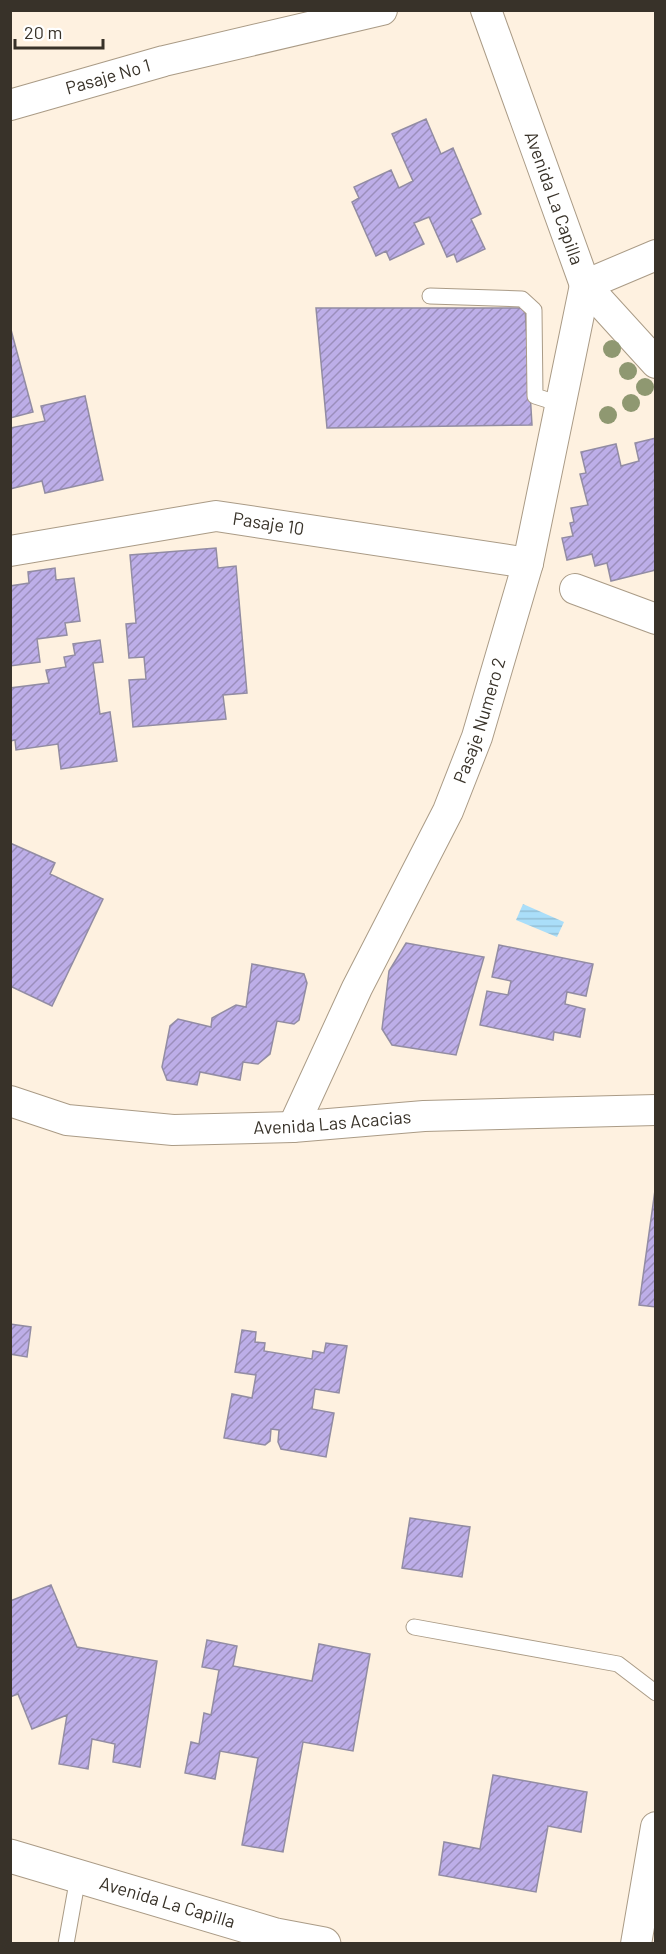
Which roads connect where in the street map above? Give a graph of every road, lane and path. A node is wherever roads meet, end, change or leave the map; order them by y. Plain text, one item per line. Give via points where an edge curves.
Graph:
1 (382, 10) edge
2 (486, 10) edge
3 (10, 105) edge
4 (656, 255) edge
5 (585, 285) junction
6 (430, 296) dead end
7 (656, 363) edge
8 (560, 404) junction
9 (10, 551) edge
10 (528, 563) junction
11 (575, 589) dead end
12 (656, 619) edge
13 (10, 1101) edge
14 (656, 1110) edge
15 (293, 1128) junction
16 (414, 1627) dead end
17 (656, 1694) edge
18 (656, 1827) edge
19 (10, 1856) edge
20 (78, 1876) junction
21 (66, 1944) edge
22 (324, 1944) edge
23 (636, 1944) edge

1 - 3 street, Pasaje No 1 via 164,61
2 - 5 street, Avenida La Capilla
4 - 5 street
5 - 7 street, Avenida La Capilla
5 - 8 street, Pasaje Numero 2
6 - 8 lane via 522,299 534,310 534,396
8 - 10 street, Pasaje Numero 2
9 - 10 street, Pasaje 10 via 216,516
10 - 15 street, Pasaje Numero 2 via 477,737 448,811 357,988
11 - 12 street
13 - 15 street, Avenida Las Acacias via 67,1120 161,1129
14 - 15 street, Avenida Las Acacias via 424,1116
16 - 17 lane via 618,1664
18 - 23 street
19 - 20 street, Avenida La Capilla
20 - 21 lane
20 - 22 street, Avenida La Capilla via 276,1935

